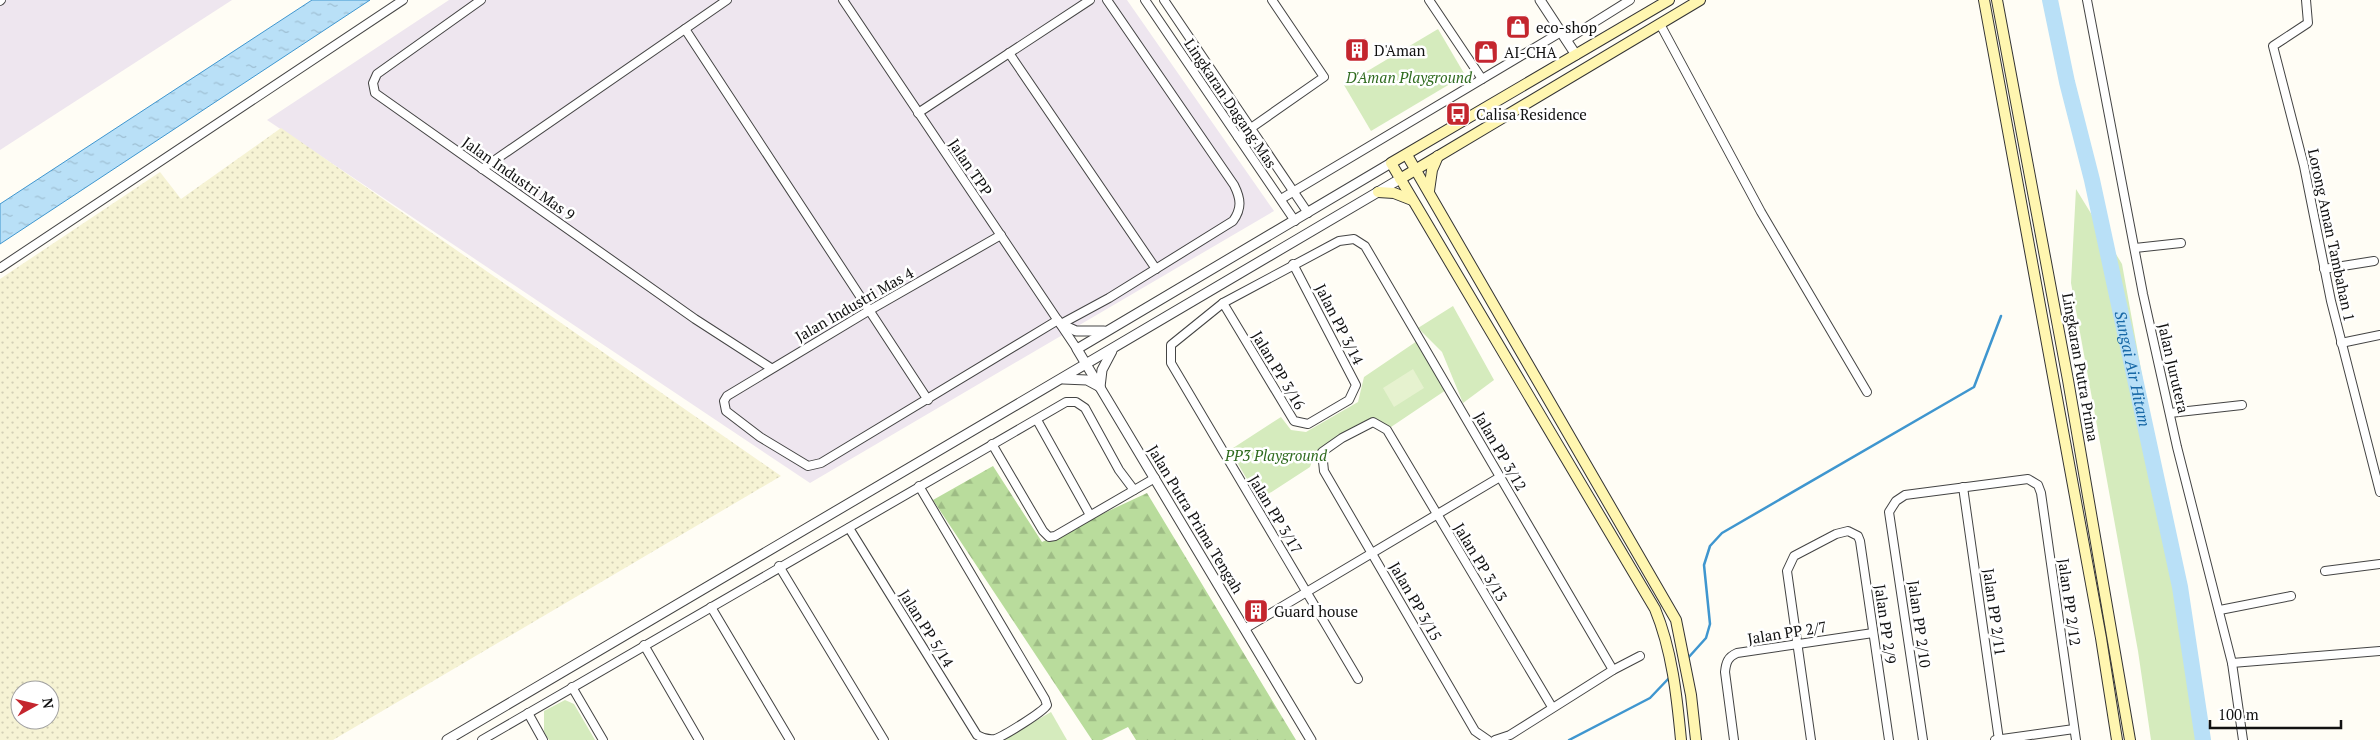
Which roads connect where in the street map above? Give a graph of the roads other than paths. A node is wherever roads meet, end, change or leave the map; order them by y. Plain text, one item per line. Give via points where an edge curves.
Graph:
1 (403, 0) edge
2 (481, 0) edge
3 (727, 0) edge
4 (842, 0) edge
5 (1090, 0) edge
6 (1107, 0) edge
7 (1145, 0) edge
8 (1164, 0) edge
9 (1272, 0) edge
10 (1440, 0) edge
11 (1540, 0) edge
12 (1669, 0) edge
13 (1700, 0) edge
14 (1984, 0) edge
15 (1997, 0) edge
16 (2086, 0) edge
17 (2306, 0) edge
18 (1627, 1) edge
19 (1431, 2) edge
20 (1660, 24) junction
21 (685, 29) junction
22 (1561, 32) junction
23 (1566, 40) junction
24 (1009, 53) junction
25 (1576, 55) junction
26 (1482, 79) junction
27 (918, 113) junction
28 (1252, 127) junction
29 (1238, 137) junction
30 (1407, 155) junction
31 (1438, 156) junction
32 (1391, 164) junction
33 (482, 169) junction
34 (1416, 170) junction
35 (1400, 179) junction
36 (1294, 192) junction
37 (1378, 192) junction
38 (1429, 193) junction
39 (1281, 199) junction
40 (1413, 200) junction
41 (1308, 213) junction
42 (1295, 221) junction
43 (1000, 235) junction
44 (2181, 243) dead end
45 (2135, 248) junction
46 (2374, 261) dead end
47 (1293, 264) junction
48 (0, 268) edge
49 (1156, 269) junction
50 (2324, 269) junction
51 (1224, 303) junction
52 (870, 310) junction
53 (1060, 322) junction
54 (1107, 331) junction
55 (2380, 334) edge
56 (2341, 342) junction
57 (1115, 347) junction
58 (1077, 349) junction
59 (1086, 364) junction
60 (771, 368) junction
61 (1060, 380) junction
62 (1100, 388) junction
63 (1867, 392) dead end
64 (928, 400) junction
65 (2242, 405) dead end
66 (1326, 413) joint
67 (2170, 413) junction
68 (1037, 420) junction
69 (992, 444) junction
70 (1324, 471) joint
71 (1500, 477) junction
72 (1155, 478) junction
73 (919, 486) junction
74 (1962, 488) junction
75 (1134, 490) junction
76 (2380, 492) edge
77 (1437, 514) junction
78 (1090, 515) junction
79 (849, 528) junction
80 (1372, 553) junction
81 (2380, 564) edge
82 (779, 566) junction
83 (2325, 571) dead end
84 (1306, 592) junction
85 (2291, 596) dead end
86 (711, 607) junction
87 (2220, 610) junction
88 (1246, 628) junction
89 (1873, 633) junction
90 (1798, 644) junction
91 (644, 645) junction
92 (2380, 651) edge
93 (1640, 656) dead end
94 (2232, 663) junction
95 (1613, 670) junction
96 (1358, 679) dead end
97 (572, 687) junction
98 (1552, 708) junction
99 (528, 713) junction
100 (2074, 728) junction
101 (495, 732) junction
102 (447, 740) edge
103 (482, 740) edge
104 (499, 740) edge
105 (543, 740) edge
106 (603, 740) edge
107 (700, 740) edge
108 (790, 740) edge
109 (884, 740) edge
110 (984, 740) edge
111 (1311, 740) edge
112 (1488, 740) edge
113 (1495, 740) edge
114 (1681, 740) edge
115 (1696, 740) edge
116 (1734, 740) edge
117 (1811, 740) edge
118 (1889, 740) edge
119 (1923, 740) edge
120 (1995, 740) edge
121 (1999, 740) edge
122 (2076, 740) edge
123 (2117, 740) edge
124 (2130, 740) edge
125 (2243, 740) edge

1 - 48 street
2 - 33 street, Jalan Industri Mas 9 via 377,74 373,83 375,93
3 - 21 street
4 - 27 street, Jalan TPP
5 - 24 street
6 - 49 street via 1240,198 1239,212 1232,221
7 - 29 street, Lingkaran Dagang Mas
8 - 28 street, Lingkaran Dagang Mas
9 - 28 street via 1324,77
10 - 19 street
11 - 22 street
12 - 25 main road
13 - 20 main road
14 - 123 main road, Lingkaran Putra Prima
15 - 124 main road, Lingkaran Putra Prima
16 - 45 street, Jalan Jurutera
17 - 50 street, Lorong Aman Tambahan 1 via 2308,23 2273,46 2304,166
18 - 23 street
19 - 26 street
20 - 31 main road
20 - 63 street via 1761,212
21 - 33 street
21 - 52 street
22 - 23 street
22 - 26 street
23 - 25 street
24 - 27 street
24 - 49 street
25 - 30 main road
26 - 36 street
27 - 43 street, Jalan TPP
28 - 29 street
28 - 36 street, Lingkaran Dagang Mas
29 - 39 street, Lingkaran Dagang Mas
30 - 32 main road
30 - 34 main road
31 - 34 main road
31 - 38 main road via 1429,181
32 - 35 main road
32 - 41 street
33 - 60 street, Jalan Industri Mas 9 via 695,319
34 - 35 main road
34 - 38 main road
35 - 37 street
35 - 40 main road
36 - 39 street
36 - 41 street, Lingkaran Dagang Mas
37 - 40 main road via 1394,193
37 - 57 street
38 - 115 main road via 1676,620 1684,650
39 - 42 street, Lingkaran Dagang Mas
40 - 114 main road via 1655,610 1670,660
41 - 42 street
42 - 54 street
43 - 52 street, Jalan Industri Mas 4
43 - 53 street, Jalan TPP
44 - 45 street
45 - 67 street, Jalan Jurutera
46 - 50 street
47 - 51 street
47 - 66 street, Jalan PP 3/14 via 1356,385 1349,400
47 - 71 street, Jalan PP 3/12 via 1338,241 1354,239 1365,246
49 - 53 street
50 - 56 street, Lorong Aman Tambahan 1
51 - 66 street, Jalan PP 3/16 via 1294,421 1308,424
51 - 84 street, Jalan PP 3/17 via 1171,345 1171,363
52 - 60 street, Jalan Industri Mas 4
52 - 64 street
53 - 54 street via 1076,331
53 - 58 street, Jalan TPP
53 - 64 street
54 - 58 street
55 - 56 street
56 - 76 street, Lorong Aman Tambahan 1
57 - 59 street
57 - 62 street via 1104,364
58 - 59 street, Jalan Putra Prima Tengah
59 - 61 street
59 - 62 street, Jalan Putra Prima Tengah
60 - 64 street, Jalan Industri Mas 4 via 724,401 726,410 760,437 808,466 821,463
61 - 62 street via 1082,379
61 - 102 street
62 - 72 street, Jalan Putra Prima Tengah
65 - 67 street
67 - 87 street, Jalan Jurutera
68 - 69 street
68 - 75 street via 1066,402 1076,402 1085,408 1119,470
68 - 78 street
69 - 73 street
69 - 78 street via 1043,532 1054,536
70 - 77 street, Jalan PP 3/13 via 1322,452 1373,422 1387,430
70 - 80 street, Jalan PP 3/15
71 - 77 street
71 - 95 street, Jalan PP 3/12
72 - 75 street
72 - 88 street, Jalan Putra Prima Tengah
73 - 79 street
73 - 110 street via 1045,699 1046,705 1041,712 994,739
74 - 100 street, Jalan PP 2/12 via 2023,479 2035,482 2040,493
74 - 119 street, Jalan PP 2/10 via 1905,495 1889,512
74 - 121 street, Jalan PP 2/11
75 - 78 street
77 - 80 street
77 - 98 street, Jalan PP 3/13
79 - 82 street
79 - 110 street, Jalan PP 5/14 via 977,734
80 - 84 street
80 - 112 street, Jalan PP 3/15 via 1475,731
81 - 83 street
82 - 86 street
82 - 109 street
84 - 88 street
84 - 96 street, Jalan PP 3/17
85 - 87 street
86 - 91 street
86 - 108 street
87 - 94 street, Jalan Jurutera
88 - 111 street, Jalan Putra Prima Tengah
89 - 90 street, Jalan PP 2/7
89 - 90 street, Jalan PP 2/9 via 1860,542 1858,536 1848,531 1794,556 1787,571
89 - 118 street, Jalan PP 2/9
90 - 116 street, Jalan PP 2/7 via 1730,656 1725,672
90 - 117 street
91 - 97 street
91 - 107 street
92 - 94 street
93 - 95 street
94 - 125 street, Jalan Jurutera
95 - 98 street
97 - 99 street
97 - 106 street
98 - 113 street via 1510,735
99 - 101 street
99 - 105 street
100 - 121 street
100 - 122 street, Jalan PP 2/12
101 - 103 street
101 - 104 street
120 - 121 street

